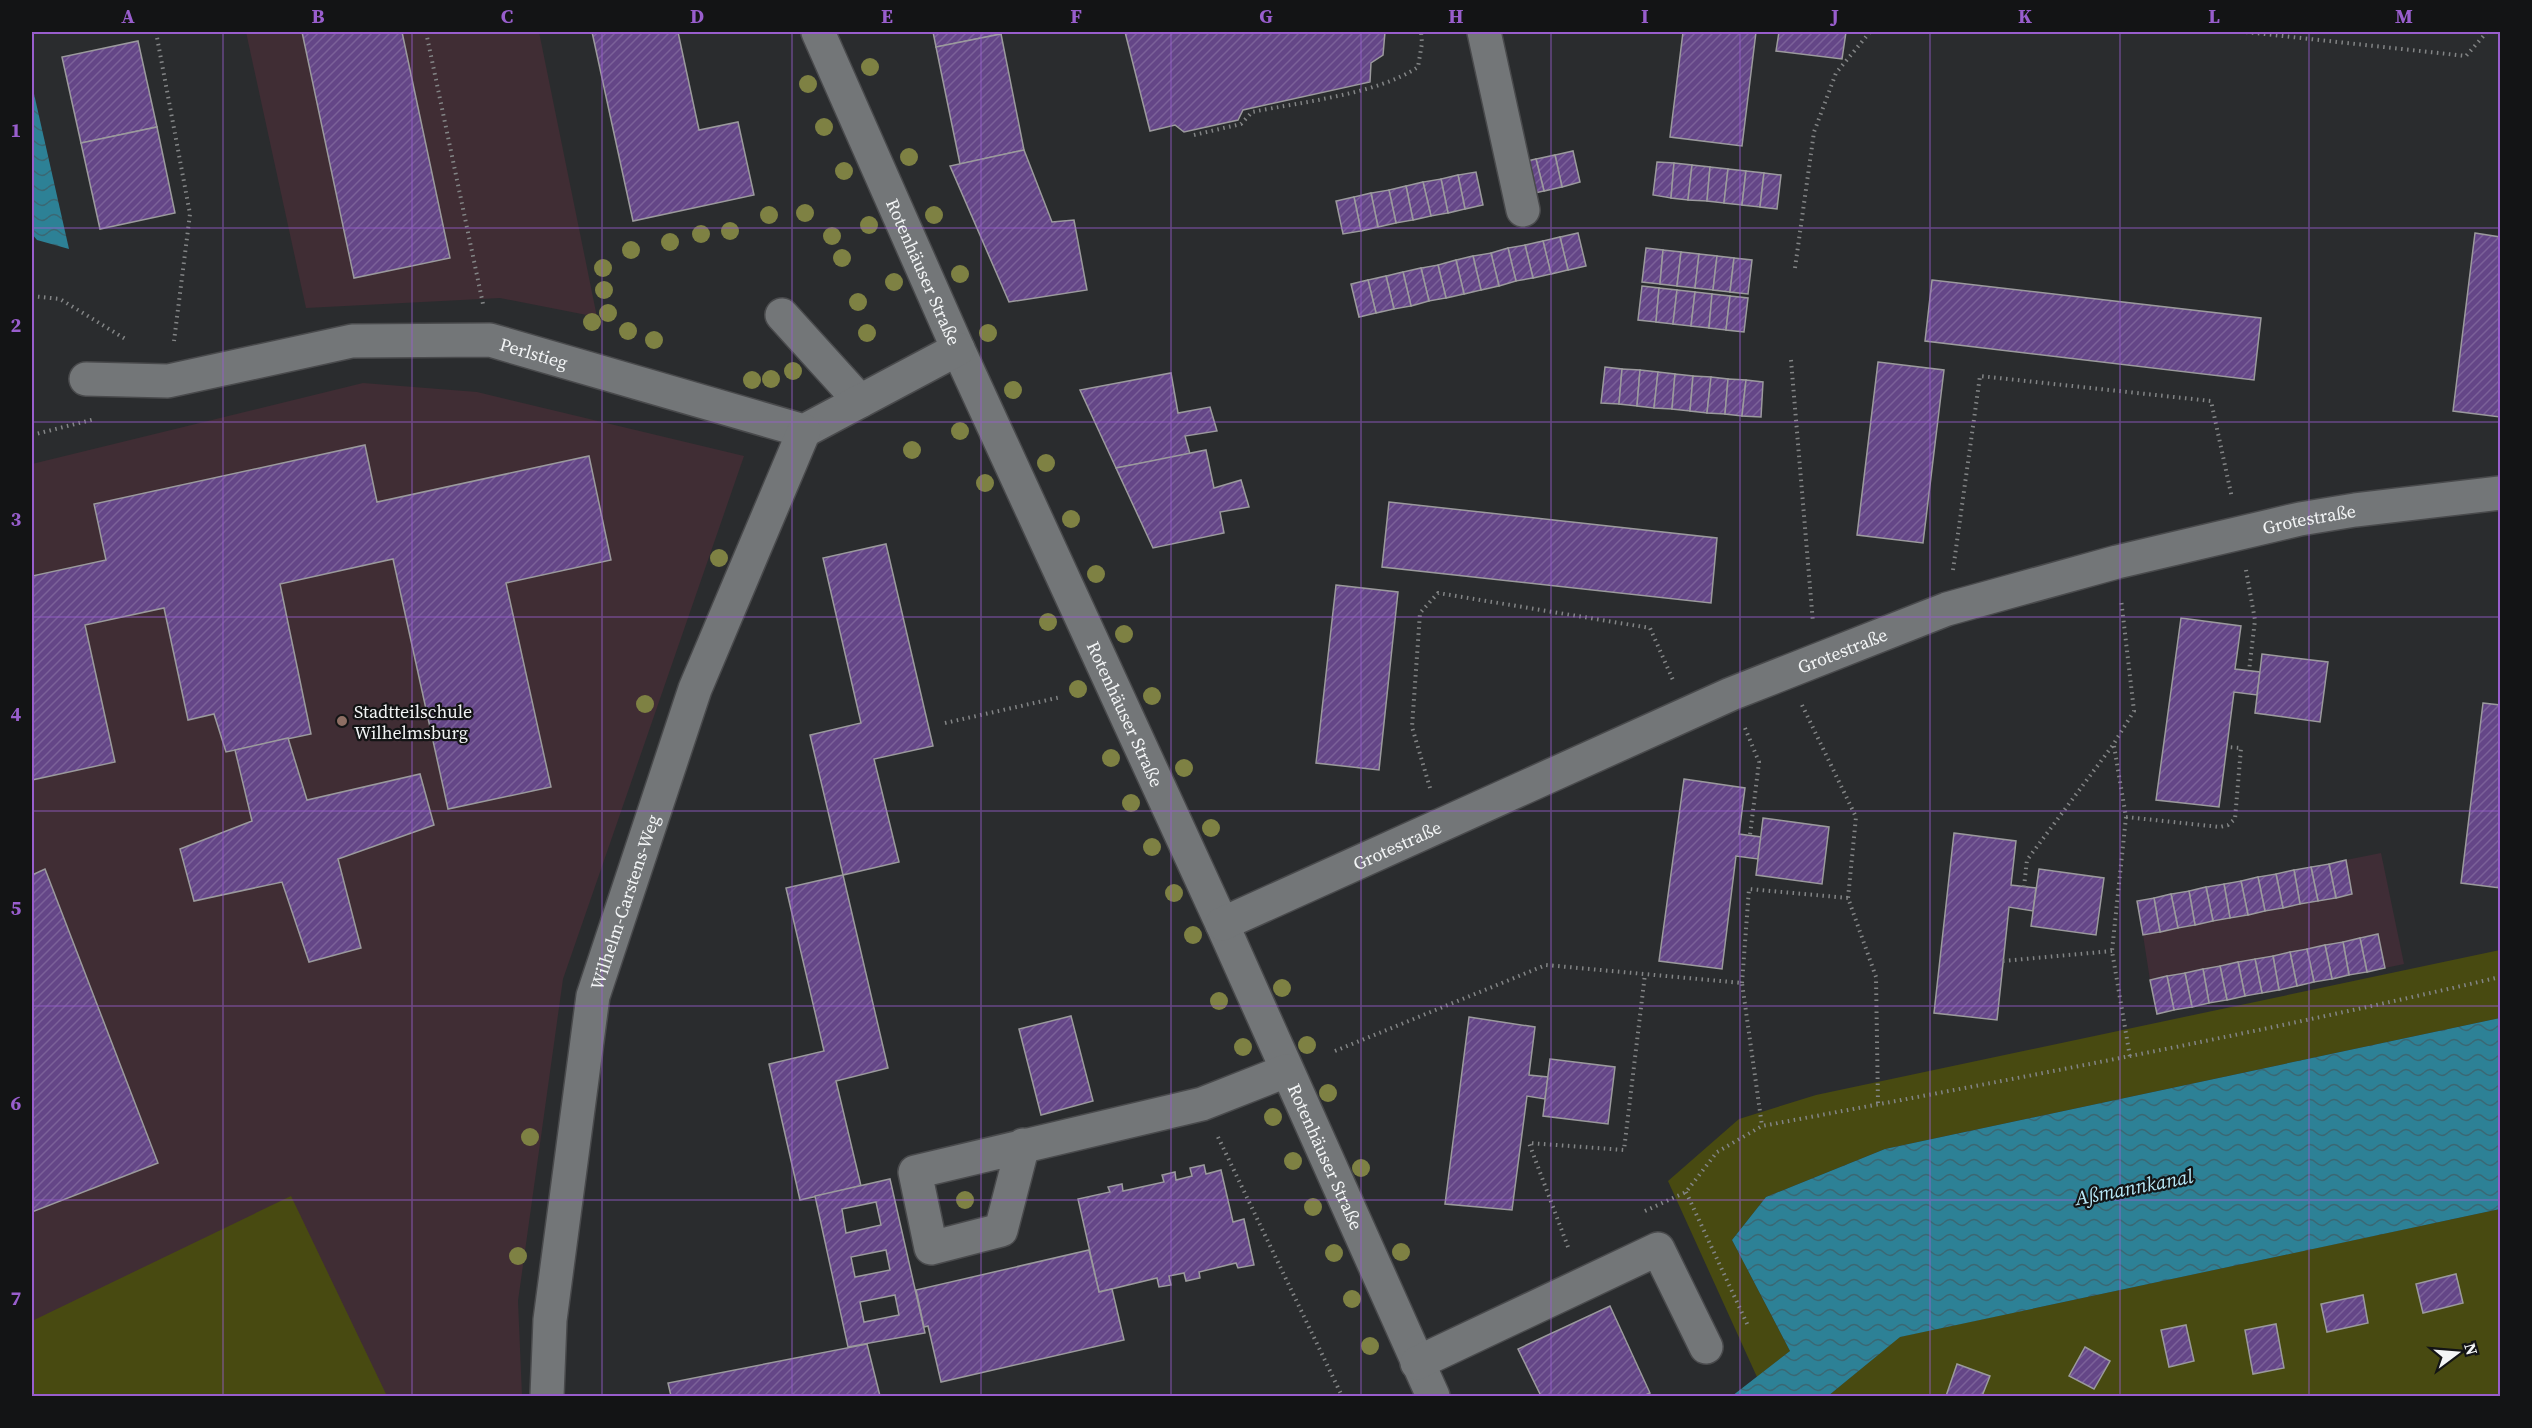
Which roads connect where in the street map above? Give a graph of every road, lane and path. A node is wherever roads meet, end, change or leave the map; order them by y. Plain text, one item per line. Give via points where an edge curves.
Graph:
1 (156, 32) edge
2 (426, 32) edge
3 (818, 32) edge
4 (1421, 32) edge
5 (1484, 32) edge
6 (1870, 32) edge
7 (2246, 32) edge
8 (2487, 32) edge
9 (1194, 135) dead end
10 (1523, 210) dead end
11 (1795, 268) dead end
12 (32, 296) edge
13 (782, 315) dead end
14 (490, 340) junction
15 (958, 349) junction
16 (1791, 360) dead end
17 (86, 379) dead end
18 (168, 381) junction
19 (860, 401) junction
20 (804, 431) junction
21 (2500, 493) edge
22 (2241, 533) junction
23 (2117, 562) junction
24 (1947, 609) junction
25 (1816, 660) junction
26 (2249, 671) dead end
27 (1731, 694) junction
28 (1061, 697) dead end
29 (1688, 714) junction
30 (945, 723) dead end
31 (2113, 745) junction
32 (2227, 747) dead end
33 (2126, 817) junction
34 (1441, 824) junction
35 (1750, 835) dead end
36 (2024, 887) dead end
37 (1848, 898) junction
38 (1222, 924) junction
39 (2112, 951) junction
40 (2003, 961) dead end
41 (1645, 974) junction
42 (2500, 977) edge
43 (1742, 982) junction
44 (1335, 1051) dead end
45 (2130, 1058) junction
46 (1286, 1071) junction
47 (1202, 1104) junction
48 (1878, 1104) junction
49 (1762, 1126) junction
50 (1023, 1145) dead end
51 (1686, 1192) junction
52 (1643, 1212) dead end
53 (1579, 1242) dead end
54 (1568, 1247) junction
55 (1557, 1253) dead end
56 (1749, 1328) dead end
57 (1706, 1347) dead end
58 (1417, 1363) junction
59 (547, 1396) edge
60 (1342, 1396) edge
61 (1433, 1396) edge

1 - 18 path via 190,213
2 - 14 path
3 - 15 street, Rotenhäuser Straße
4 - 9 path via 1418,67 1401,79 1252,112 1241,124
5 - 10 street
6 - 11 path via 1836,73 1815,132
7 - 8 path via 2466,56
12 - 18 path via 60,299 108,328 127,340
13 - 19 street
14 - 18 street, Perlstieg via 352,340
14 - 20 street, Perlstieg
15 - 19 street
15 - 38 street, Rotenhäuser Straße
16 - 25 path
17 - 18 street, Perlstieg
19 - 20 street
20 - 59 street, Wilhelm-Carstens-Weg via 695,689 592,996 550,1320
21 - 22 street, Grotestraße via 2355,510
22 - 23 street, Grotestraße
22 - 24 path via 2211,401 1980,376
22 - 26 path via 2255,620
23 - 24 street, Grotestraße
23 - 31 path via 2134,711
24 - 25 street, Grotestraße
25 - 27 street, Grotestraße
25 - 37 path via 1801,701 1856,817
27 - 29 street, Grotestraße
27 - 35 path via 1759,762
28 - 30 path
29 - 34 street, Grotestraße
29 - 34 path via 1650,628 1438,593 1420,613 1412,727
31 - 33 path
31 - 36 path via 2027,860
32 - 33 path via 2241,748 2235,819 2228,825
33 - 39 path
34 - 38 street, Grotestraße
37 - 43 path via 1749,889
37 - 48 path via 1876,977
38 - 46 street, Rotenhäuser Straße
39 - 40 path
39 - 45 path
41 - 43 path
41 - 44 path via 1545,965
41 - 54 path via 1624,1150 1529,1143
42 - 45 path
43 - 49 path
45 - 48 path
46 - 47 street
46 - 58 street, Rotenhäuser Straße
47 - 50 street
47 - 60 path
48 - 49 path
49 - 51 path via 1717,1152
51 - 52 path
51 - 56 path
53 - 54 path
54 - 55 path
57 - 58 street via 1658,1249
58 - 61 street, Rotenhäuser Straße

